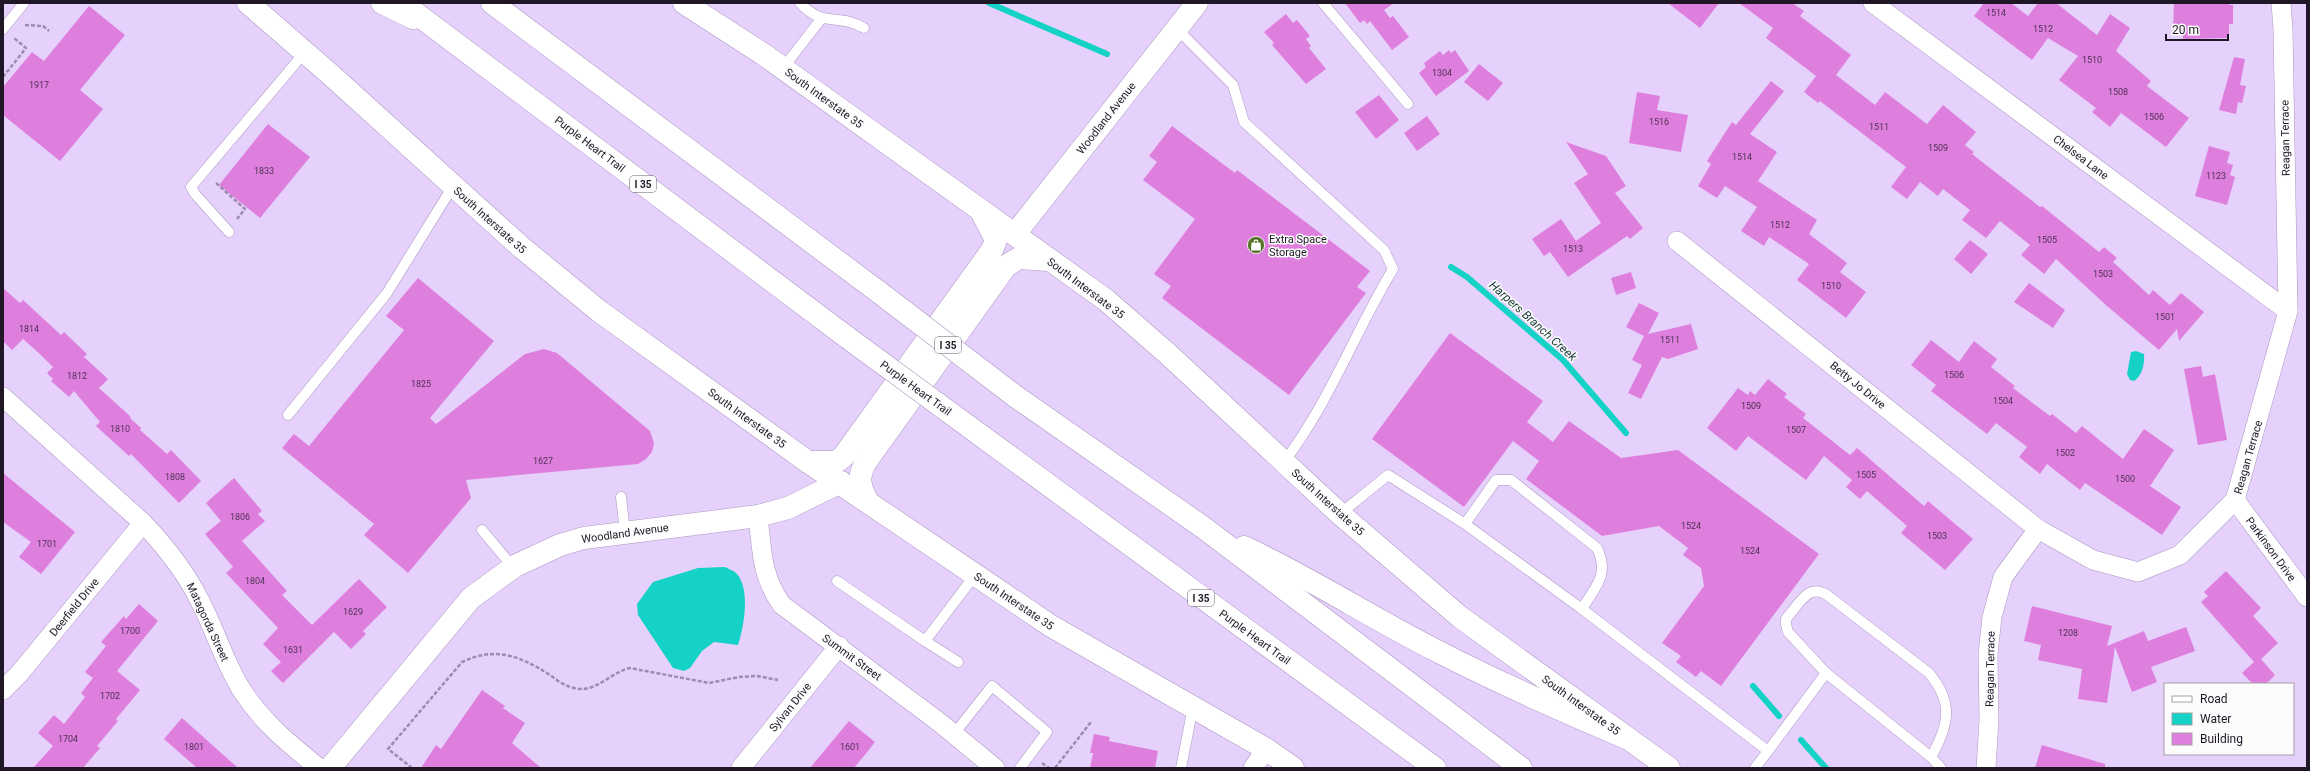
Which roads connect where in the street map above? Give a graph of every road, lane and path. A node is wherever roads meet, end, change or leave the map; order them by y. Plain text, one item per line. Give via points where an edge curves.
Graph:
1 (24, 3) edge
2 (248, 3) edge
3 (382, 3) edge
4 (402, 3) edge
5 (492, 3) edge
6 (684, 3) edge
7 (800, 3) edge
8 (1197, 3) edge
9 (1323, 3) edge
10 (1873, 3) edge
11 (2281, 3) edge
12 (821, 19) junction
13 (864, 28) dead end
14 (1176, 28) junction
15 (3, 29) edge
16 (22, 29) dead end
17 (48, 30) dead end
18 (439, 31) junction
19 (18, 33) dead end
20 (305, 52) junction
21 (783, 68) junction
22 (3, 77) edge
23 (1408, 104) dead end
24 (220, 178) dead end
25 (453, 186) junction
26 (980, 210) junction
27 (228, 231) joint
28 (1015, 234) junction
29 (1677, 242) dead end
30 (1048, 260) junction
31 (2288, 311) junction
32 (3, 397) edge
33 (288, 415) dead end
34 (808, 462) junction
35 (1284, 462) junction
36 (841, 482) junction
37 (621, 497) dead end
38 (867, 500) junction
39 (2236, 500) junction
40 (1340, 514) junction
41 (758, 516) junction
42 (143, 523) junction
43 (1465, 524) junction
44 (1204, 528) junction
45 (2038, 529) junction
46 (482, 530) dead end
47 (625, 532) junction
48 (513, 566) junction
49 (975, 575) junction
50 (836, 582) dead end
51 (2307, 598) edge
52 (1582, 609) junction
53 (926, 641) junction
54 (839, 646) junction
55 (958, 662) dead end
56 (1826, 673) junction
57 (778, 680) dead end
58 (3, 690) edge
59 (1193, 706) junction
60 (1091, 722) dead end
61 (954, 734) junction
62 (1629, 739) junction
63 (1266, 749) junction
64 (1768, 751) junction
65 (1930, 756) junction
66 (320, 768) edge
67 (330, 768) edge
68 (412, 768) edge
69 (741, 768) edge
70 (995, 768) edge
71 (1020, 768) edge
72 (1055, 768) edge
73 (1181, 768) edge
74 (1253, 768) edge
75 (1293, 768) edge
76 (1435, 768) edge
77 (1521, 768) edge
78 (1669, 768) edge
79 (1755, 768) edge
80 (1940, 768) edge
81 (1986, 768) edge

1 - 15 lane
2 - 20 main road, South Interstate 35
3 - 18 main road
4 - 18 main road, Purple Heart Trail / I 35
5 - 44 main road, I 35, bridge via 1015,396
6 - 21 main road, South Interstate 35
7 - 12 lane
8 - 14 main road, Woodland Avenue
9 - 23 lane
10 - 31 street, Chelsea Lane
11 - 31 street, Reagan Terrace via 2284,29
12 - 13 lane via 853,22
12 - 21 lane
14 - 28 main road, Woodland Avenue
14 - 35 lane via 1233,85 1244,122 1384,250 1393,269 1298,444
16 - 17 path via 25,25 37,25
18 - 76 main road, Purple Heart Trail / I 35, bridge via 848,338
19 - 22 path via 14,38 26,48
20 - 25 main road, South Interstate 35
20 - 27 lane via 191,187 194,194
21 - 26 main road, South Interstate 35
24 - 27 path via 215,184 245,209
25 - 33 lane via 387,293
25 - 34 main road, South Interstate 35 via 521,247 599,311
26 - 28 main road, South Interstate 35
26 - 34 main road via 996,240 992,250 843,457 836,462
28 - 30 main road, South Interstate 35
29 - 45 street, Betty Jo Drive
30 - 35 main road, South Interstate 35 via 1106,300
30 - 38 main road via 1019,258 1006,266 865,463 859,477 860,487
31 - 39 street, Reagan Terrace
32 - 42 street, Matagorda Street
34 - 36 main road, South Interstate 35
35 - 40 main road, South Interstate 35
36 - 38 main road, South Interstate 35
36 - 41 main road, Woodland Avenue via 788,508
37 - 47 lane
38 - 49 main road, South Interstate 35
39 - 45 street, Reagan Terrace via 2180,556 2138,572 2093,560
39 - 51 street, Parkinson Drive
40 - 43 lane via 1388,475
40 - 62 main road, South Interstate 35 via 1460,617
41 - 47 main road, Woodland Avenue
41 - 54 street, Summit Street via 764,565 771,590 786,609
42 - 58 street, Deerfield Drive
42 - 66 street, Matagorda Street via 163,543 184,572 200,601 231,671 252,705 276,734
43 - 52 lane
43 - 52 lane via 1496,480 1511,480 1597,548 1601,556 1603,573
44 - 62 main road via 1289,568 1439,652 1544,703
44 - 77 main road, I 35
45 - 81 street, Reagan Terrace via 2003,577 1992,617 1988,654 1990,720
46 - 48 lane
47 - 48 main road, Woodland Avenue via 584,538 560,545
48 - 67 main road, Woodland Avenue via 484,587 457,612
49 - 53 lane
49 - 59 main road, South Interstate 35 via 1051,626
50 - 53 lane
52 - 64 lane
53 - 55 lane
54 - 61 street, Summit Street
54 - 69 street, Sylvan Drive
56 - 64 lane
56 - 65 lane
56 - 65 lane via 1788,632 1786,625 1786,620 1802,598 1813,591 1823,592 1929,673 1940,686 1946,708 1945,728
57 - 68 path via 757,676 709,683 630,668 618,671 597,685 581,689 566,686 530,662 510,654 474,656 462,662 388,749
59 - 63 main road, South Interstate 35
59 - 73 lane
60 - 72 path
61 - 70 street, Summit Street
61 - 71 lane via 992,686 1047,732
62 - 78 main road, South Interstate 35
63 - 74 street
63 - 75 main road, South Interstate 35
64 - 79 lane
65 - 80 lane

